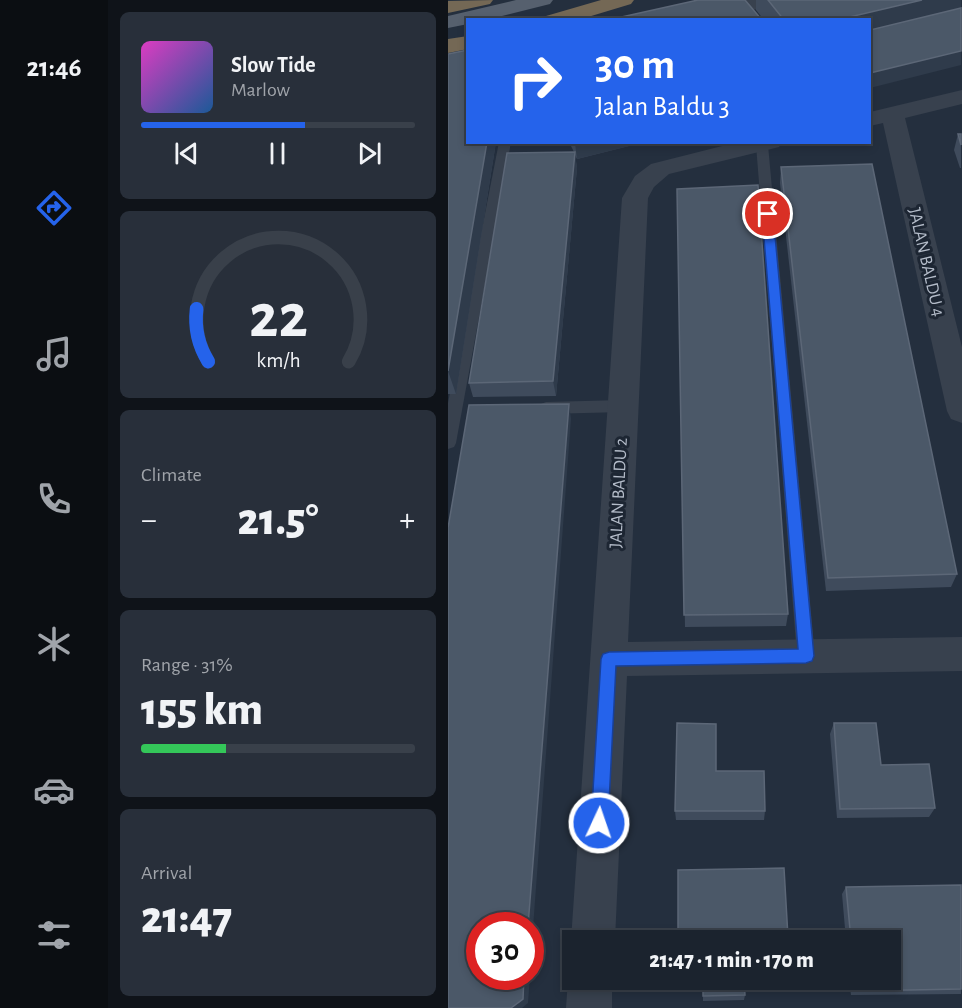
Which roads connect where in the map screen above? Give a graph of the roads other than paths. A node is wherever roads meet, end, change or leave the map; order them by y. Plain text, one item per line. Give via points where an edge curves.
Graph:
1 (483, 0) edge
2 (543, 0) edge
3 (624, 0) edge
4 (770, 0) edge
5 (448, 7) edge
6 (744, 13) edge
7 (560, 18) edge
8 (701, 18) edge
9 (448, 22) edge
10 (466, 42) edge
11 (448, 46) edge
12 (961, 97) edge
13 (881, 116) edge
14 (505, 144) edge
15 (766, 144) edge
16 (623, 406) junction
17 (533, 408) edge
18 (456, 410) edge
19 (961, 411) edge
20 (448, 443) edge
21 (961, 654) edge
22 (806, 656) junction
23 (609, 659) junction
24 (594, 930) edge
25 (590, 990) edge
26 (589, 1008) edge

1 - 5 highway
2 - 9 main road
3 - 7 highway
4 - 6 street
6 - 8 street
10 - 11 highway
12 - 13 street
13 - 19 street, JALAN BALDU 4
14 - 18 lane
15 - 16 street, JALAN BALDU 2 via 660,169 644,182 635,198
15 - 22 lane
16 - 17 lane
16 - 23 street, JALAN BALDU 2
18 - 20 lane
21 - 22 street
22 - 23 street
23 - 24 street, JALAN BALDU 2
25 - 26 street

